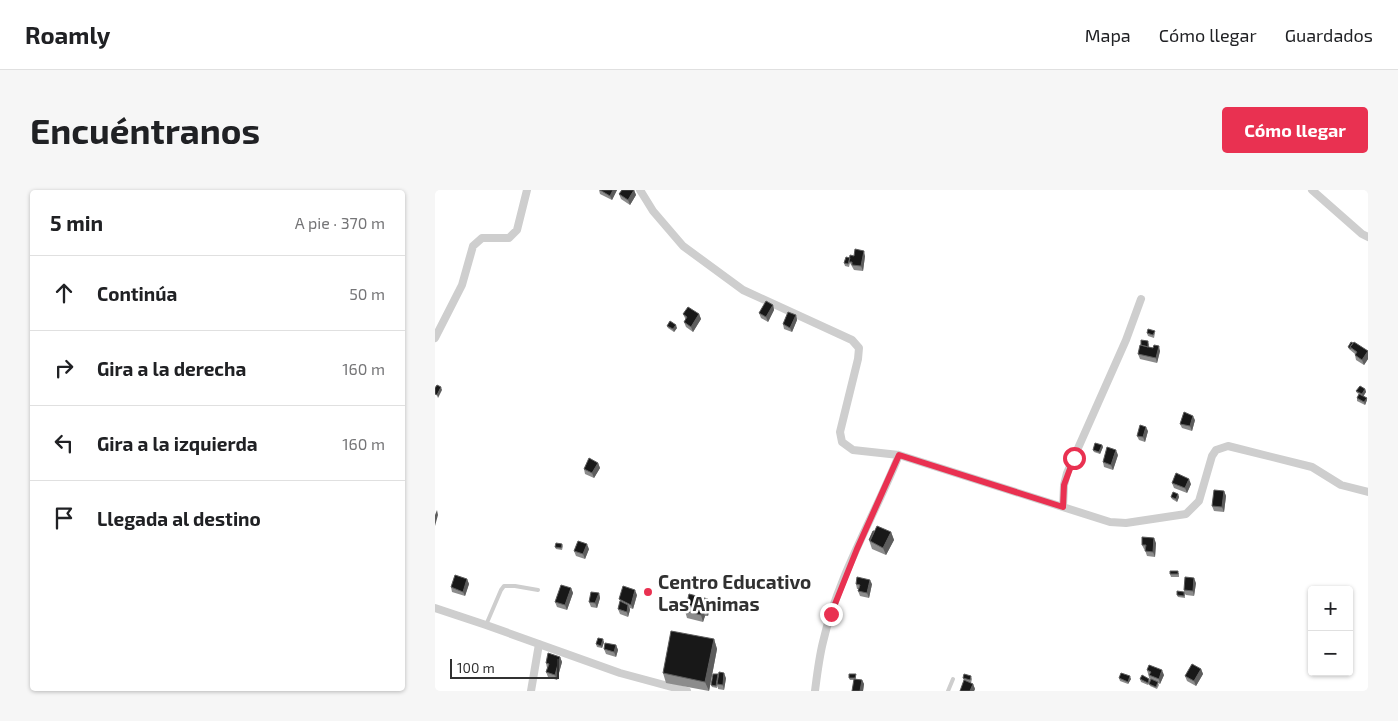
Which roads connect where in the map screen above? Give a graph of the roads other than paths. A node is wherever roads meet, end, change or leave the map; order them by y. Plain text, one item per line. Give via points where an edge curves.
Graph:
1 (527, 190) edge
2 (640, 190) edge
3 (1312, 190) edge
4 (1368, 237) edge
5 (1141, 299) dead end
6 (435, 338) edge
7 (899, 455) junction
8 (1368, 492) edge
9 (1063, 507) junction
10 (537, 590) dead end
11 (435, 608) edge
12 (486, 625) junction
13 (539, 644) junction
14 (953, 679) dead end
15 (666, 689) edge
16 (531, 691) edge
17 (687, 691) edge
18 (815, 691) edge
19 (948, 691) edge

1 - 6 street via 517,230 509,238 482,238 473,246 462,285
2 - 7 street via 683,246 743,290 852,340 859,348 840,432 843,442 853,450
3 - 4 street
5 - 9 street via 1067,473
7 - 9 street
7 - 18 street via 831,614
8 - 9 street via 1341,486 1312,467 1228,446 1216,450 1212,456 1199,501 1186,514 1126,523 1110,522
10 - 12 lane via 504,586
11 - 12 street
12 - 13 street
13 - 15 street
13 - 16 street
14 - 19 lane
15 - 17 street

